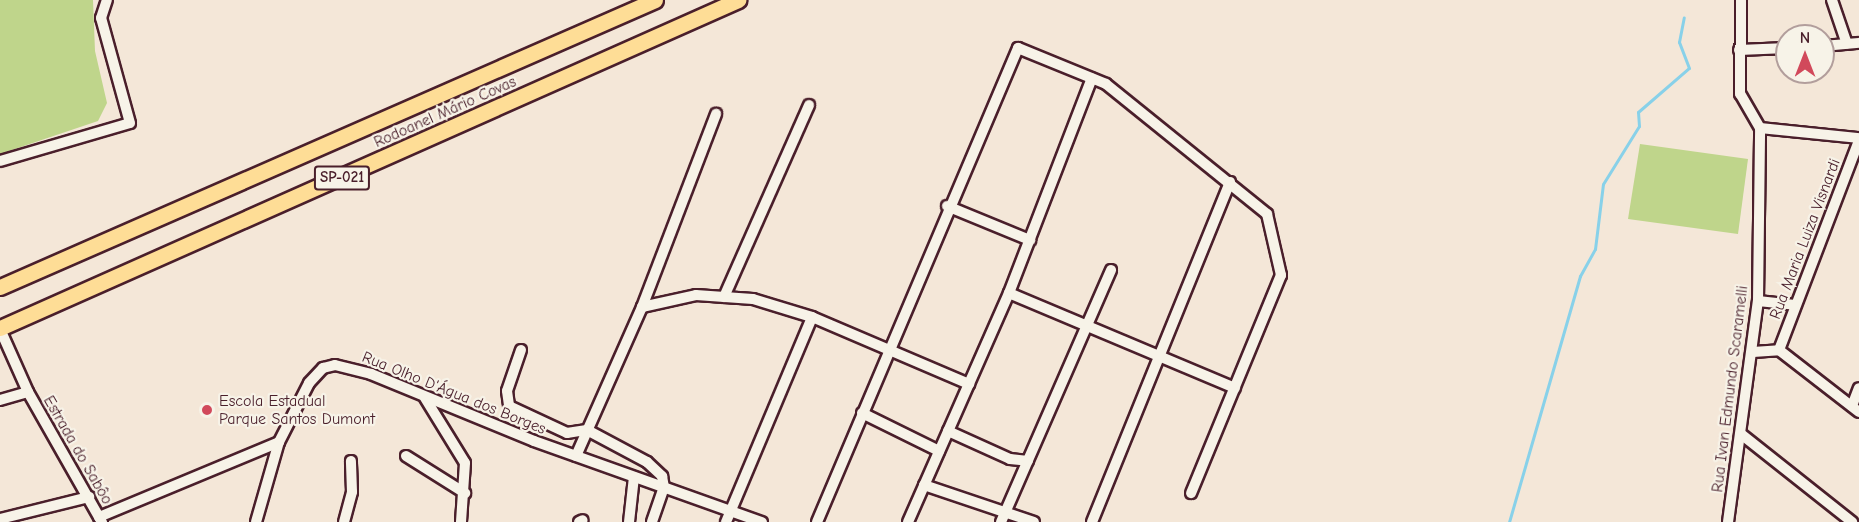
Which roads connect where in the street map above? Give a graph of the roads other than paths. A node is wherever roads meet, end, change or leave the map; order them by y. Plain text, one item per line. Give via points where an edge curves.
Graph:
1 (100, 0) edge
2 (107, 0) edge
3 (655, 0) edge
4 (738, 0) edge
5 (1741, 0) edge
6 (1832, 0) edge
7 (101, 18) junction
8 (1853, 44) edge
9 (1835, 45) edge
10 (1775, 48) edge
11 (1739, 50) junction
12 (1092, 78) junction
13 (809, 105) dead end
14 (716, 114) dead end
15 (1760, 128) junction
16 (1859, 139) edge
17 (0, 161) edge
18 (1230, 182) junction
19 (947, 206) junction
20 (1030, 240) junction
21 (1111, 270) dead end
22 (0, 287) edge
23 (1009, 293) junction
24 (724, 297) junction
25 (1758, 301) junction
26 (1795, 305) junction
27 (642, 307) junction
28 (812, 317) junction
29 (1087, 326) junction
30 (0, 329) edge
31 (521, 350) dead end
32 (888, 350) junction
33 (1779, 350) junction
34 (1753, 352) junction
35 (1159, 356) junction
36 (969, 384) junction
37 (1235, 388) junction
38 (1859, 388) edge
39 (28, 392) junction
40 (425, 398) junction
41 (0, 400) edge
42 (1856, 409) edge
43 (862, 413) junction
44 (587, 430) junction
45 (948, 431) junction
46 (1741, 434) junction
47 (279, 442) junction
48 (939, 451) junction
49 (406, 456) dead end
50 (576, 456) junction
51 (351, 461) dead end
52 (1028, 461) junction
53 (634, 477) junction
54 (924, 485) junction
55 (664, 487) junction
56 (465, 493) junction
57 (1191, 493) dead end
58 (89, 497) junction
59 (731, 509) junction
60 (1002, 519) edge
61 (2, 520) edge
62 (100, 520) edge
63 (256, 522) edge
64 (344, 522) edge
65 (461, 522) edge
66 (629, 522) edge
67 (652, 522) edge
68 (726, 522) edge
69 (762, 522) edge
70 (817, 522) edge
71 (908, 522) edge
72 (1034, 522) edge
73 (1092, 522) edge
74 (1728, 522) edge
75 (1852, 522) edge

1 - 7 street
2 - 7 street
3 - 22 highway, Rodoanel Mário Covas / SP-021
4 - 30 highway, Rodoanel Mário Covas / SP-021
5 - 11 street
6 - 8 street
7 - 17 street via 130,123
8 - 9 street
10 - 11 street
11 - 15 street via 1743,106
12 - 18 street
12 - 19 street via 1018,48
12 - 20 street
13 - 24 street
14 - 27 street
15 - 16 street
15 - 25 street, Rua Ivan Edmundo Scaramelli
16 - 26 street, Rua Maria Luiza Visnardi
18 - 35 street
18 - 37 street via 1267,214 1281,274
19 - 20 street
19 - 32 street
20 - 23 street
21 - 29 street
23 - 29 street
23 - 36 street
24 - 27 street via 696,295
24 - 28 street via 753,299
25 - 26 street
25 - 34 street, Rua Ivan Edmundo Scaramelli
26 - 33 street, Rua Maria Luiza Visnardi
27 - 44 street
28 - 32 street
28 - 59 street
29 - 35 street
29 - 52 street
30 - 39 street, Estrada do Sabôo
31 - 44 street via 507,391 509,406 527,419 567,433
32 - 36 street
32 - 43 street
33 - 34 street
33 - 42 street
34 - 46 street, Rua Ivan Edmundo Scaramelli
35 - 37 street
35 - 73 street
36 - 45 street
37 - 57 street
38 - 42 street
39 - 41 street
39 - 58 street, Estrada do Sabôo
40 - 47 street, Rua Olho D'Água dos Borges via 353,368 323,368 309,383
40 - 50 street, Rua Olho D'Água dos Borges
40 - 56 street via 459,445
43 - 48 street
43 - 70 street
44 - 50 street
44 - 55 street via 647,462 662,476
45 - 48 street
45 - 52 street via 1010,459
46 - 74 street, Rua Ivan Edmundo Scaramelli
46 - 75 street
47 - 62 street
47 - 63 street
48 - 54 street
49 - 56 street
50 - 53 street, Rua Olho D'Água dos Borges
51 - 64 street via 352,492
52 - 60 street
53 - 55 street, Rua Olho D'Água dos Borges
53 - 66 street
54 - 60 street
54 - 71 street
55 - 59 street, Rua Olho D'Água dos Borges
55 - 67 street
56 - 65 street
58 - 61 street
58 - 62 street, Estrada do Sabôo
59 - 68 street
59 - 69 street, Rua Olho D'Água dos Borges
60 - 72 street

